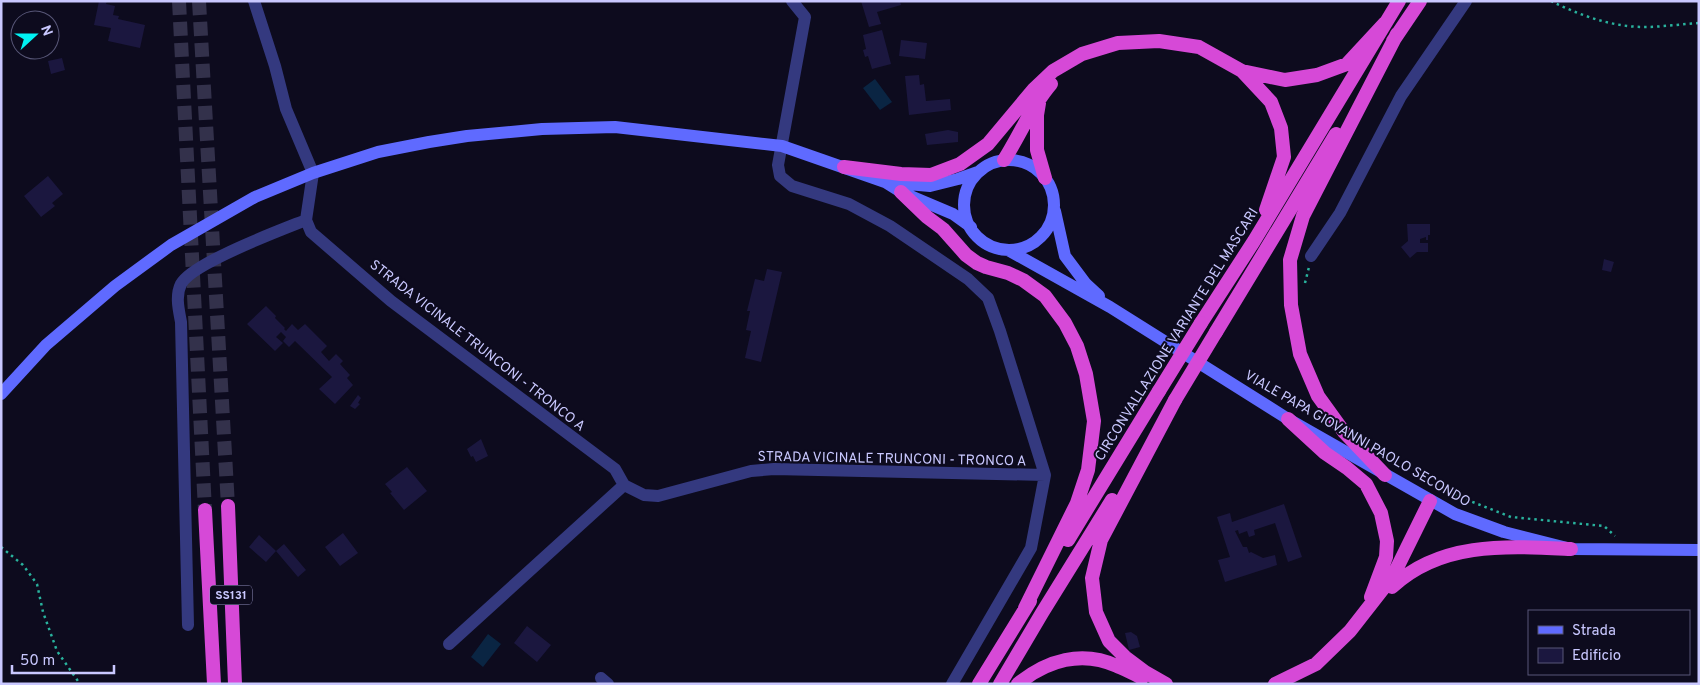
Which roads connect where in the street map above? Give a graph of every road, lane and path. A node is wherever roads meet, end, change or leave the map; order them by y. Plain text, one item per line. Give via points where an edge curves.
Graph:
1 (254, 1) edge
2 (792, 1) edge
3 (1399, 1) edge
4 (1420, 1) edge
5 (1466, 1) edge
6 (1551, 1) edge
7 (1699, 22) edge
8 (1386, 23) junction
9 (1398, 34) junction
10 (1082, 54) junction
11 (1242, 71) junction
12 (1040, 96) junction
13 (782, 146) junction
14 (1004, 160) junction
15 (844, 167) junction
16 (979, 171) junction
17 (313, 173) junction
18 (1045, 178) junction
19 (886, 182) junction
20 (901, 192) junction
21 (1054, 205) junction
22 (306, 220) junction
23 (971, 227) junction
24 (1254, 241) junction
25 (1008, 250) junction
26 (1311, 256) joint
27 (1305, 284) dead end
28 (1110, 307) junction
29 (1, 394) edge
30 (1175, 400) junction
31 (1288, 419) junction
32 (1045, 475) junction
33 (1385, 475) junction
34 (624, 485) junction
35 (1433, 494) junction
36 (228, 506) tunnel mouth
37 (205, 510) tunnel mouth
38 (1, 547) edge
39 (1571, 549) junction
40 (1628, 550) junction
41 (1698, 550) edge
42 (1025, 608) junction
43 (1364, 614) junction
44 (188, 625) dead end
45 (449, 644) dead end
46 (80, 684) edge
47 (214, 684) edge
48 (235, 684) edge
49 (952, 684) edge
50 (979, 684) edge
51 (1000, 684) edge
52 (1018, 684) edge
53 (1157, 684) edge
54 (1166, 684) edge
55 (1275, 684) edge

1 - 17 street via 286,109
2 - 13 street via 805,17
3 - 8 highway, CIRCONVALLAZIONE VARIANTE DEL MASCARI
4 - 9 highway
5 - 26 street via 1401,96 1340,214
6 - 7 path via 1573,12 1643,27
8 - 11 highway via 1347,64 1317,75 1285,80
8 - 24 highway, CIRCONVALLAZIONE VARIANTE DEL MASCARI
9 - 30 highway, bridge
9 - 33 highway via 1303,216 1290,260 1290,305 1300,354 1318,396 1344,432
10 - 11 highway via 1118,43 1159,42 1199,47
10 - 12 highway
10 - 15 highway via 1053,71 988,144 960,164 931,174
11 - 24 highway via 1270,102 1281,128 1284,157
12 - 14 highway
12 - 18 highway via 1037,150
13 - 15 main road
13 - 17 main road via 616,127 542,129 429,142 378,152
13 - 32 street via 778,165 780,176 792,186 849,204 890,226 968,279 988,298
14 - 16 main road
14 - 18 main road via 1022,162
15 - 19 main road
16 - 19 main road via 930,186
16 - 23 main road via 969,185 965,200
17 - 22 street
17 - 29 main road via 255,198 171,245 115,286 46,345
18 - 21 main road
19 - 20 main road
20 - 23 main road via 941,208
20 - 42 highway via 977,263 1008,273 1045,296 1065,323 1086,374 1094,422 1088,470 1077,503
21 - 25 main road via 1050,224 1037,240
21 - 28 main road, VIALE PAPA GIOVANNI PAOLO SECONDO via 1065,256 1086,284
22 - 34 street, STRADA VICINALE TRUNCONI - TRONCO A via 311,232 391,301 615,469
22 - 44 street via 201,266 181,284 177,300 181,322
23 - 25 main road via 986,243
24 - 42 highway, CIRCONVALLAZIONE VARIANTE DEL MASCARI, bridge
25 - 28 main road, VIALE PAPA GIOVANNI PAOLO SECONDO
26 - 27 path
28 - 31 main road, VIALE PAPA GIOVANNI PAOLO SECONDO
30 - 51 highway
30 - 54 highway via 1101,540 1092,578 1096,612 1109,641 1125,657
31 - 33 main road, VIALE PAPA GIOVANNI PAOLO SECONDO
31 - 43 highway via 1366,484 1381,513 1387,541 1386,558
32 - 34 street, STRADA VICINALE TRUNCONI - TRONCO A via 751,471 658,496
32 - 49 street via 1032,548
33 - 35 main road, VIALE PAPA GIOVANNI PAOLO SECONDO
34 - 45 street
35 - 39 main road, VIALE PAPA GIOVANNI PAOLO SECONDO via 1455,514 1480,524
35 - 40 path via 1511,517 1604,526
35 - 43 highway via 1393,576
36 - 48 highway, SS131
37 - 47 highway, SS131
38 - 46 path via 23,565 37,584 57,651
39 - 40 main road, VIALE PAPA GIOVANNI PAOLO SECONDO
39 - 43 highway via 1484,549 1435,559 1405,575
40 - 41 main road, VIALE PAPA GIOVANNI PAOLO SECONDO
42 - 50 highway, CIRCONVALLAZIONE VARIANTE DEL MASCARI
43 - 55 highway via 1321,660
52 - 53 highway via 1058,661 1076,658 1116,665

